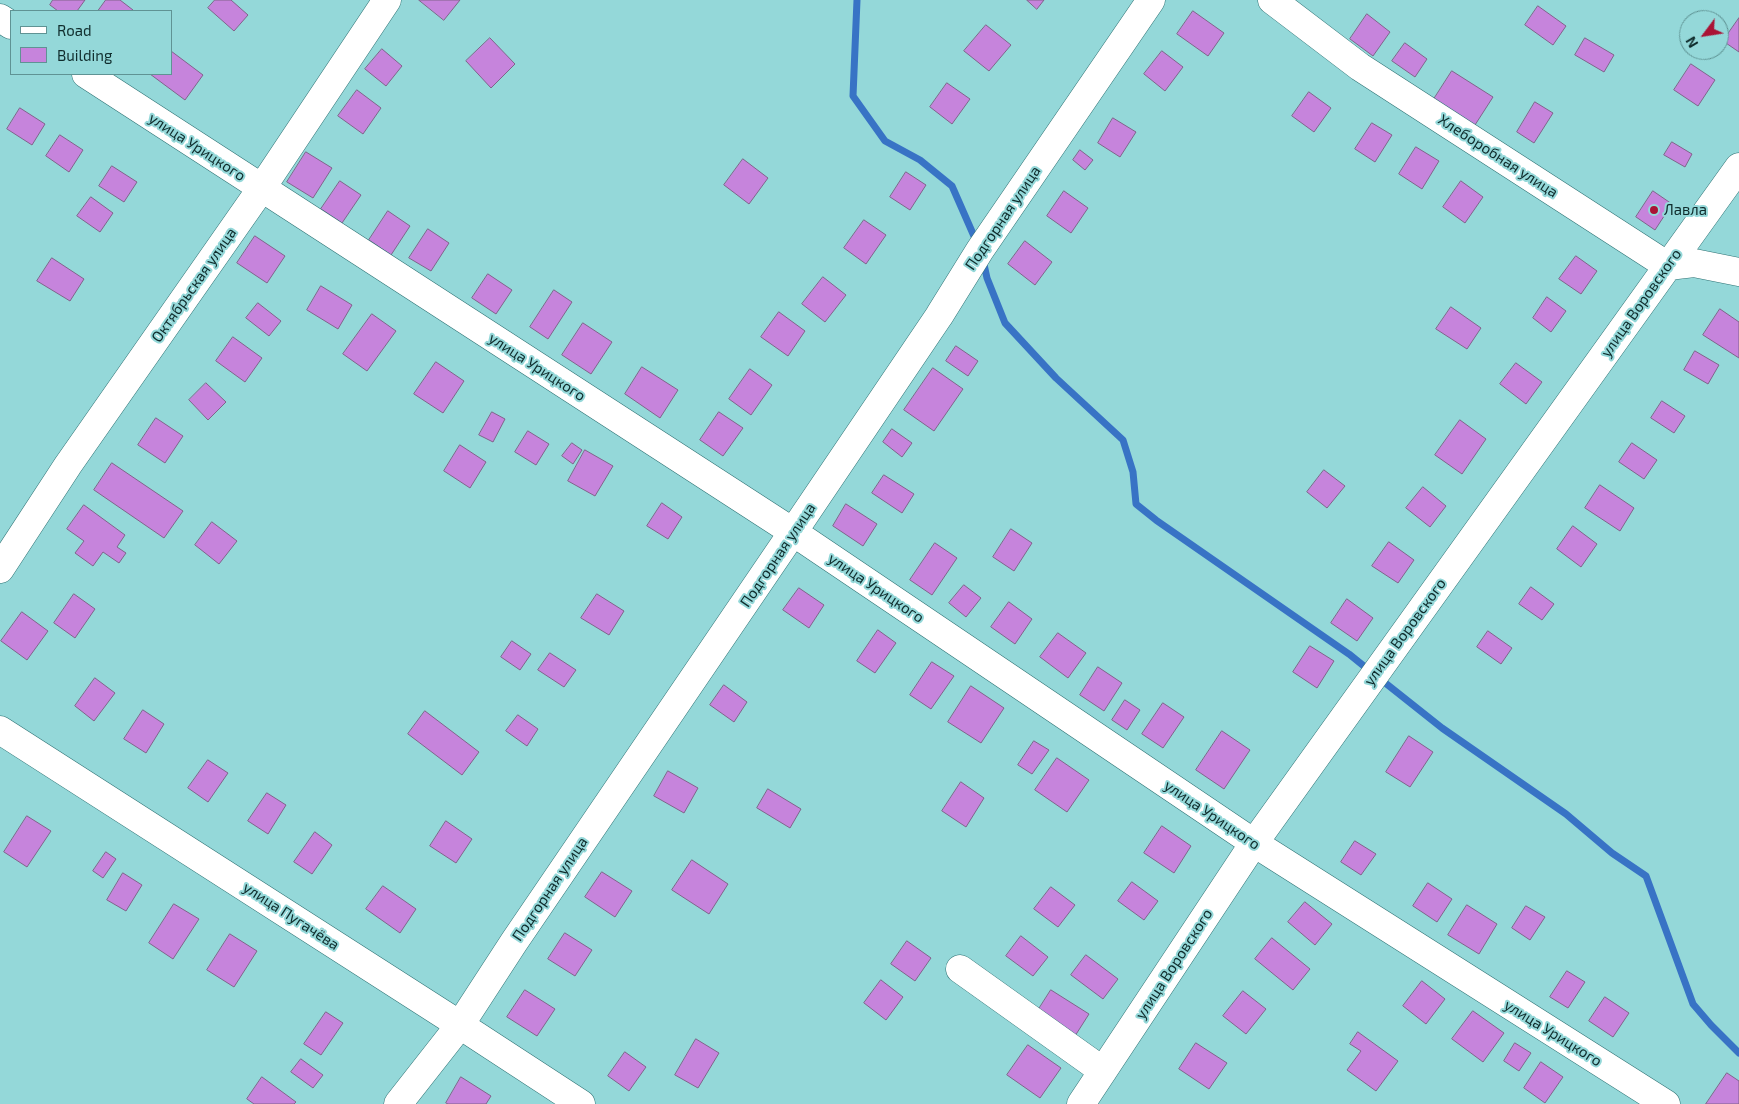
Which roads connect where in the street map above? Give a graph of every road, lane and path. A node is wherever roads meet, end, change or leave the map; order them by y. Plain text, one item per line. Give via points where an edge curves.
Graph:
1 (387, 0) edge
2 (1151, 0) edge
3 (1272, 0) edge
4 (88, 75) edge
5 (1739, 166) edge
6 (261, 189) junction
7 (1668, 266) junction
8 (1739, 272) edge
9 (794, 532) junction
10 (0, 569) edge
11 (0, 730) edge
12 (1254, 843) junction
13 (960, 969) dead end
14 (460, 1025) junction
15 (1103, 1071) junction
16 (398, 1104) edge
17 (581, 1104) edge
18 (1081, 1104) edge
19 (1666, 1104) edge

1 - 6 street, Октябрьская улица
2 - 9 street, Подгорная улица via 980,250
3 - 7 street, Хлеборобная улица via 1360,67
4 - 6 street, улица Урицкого
5 - 7 street, улица Воровского
6 - 9 street, улица Урицкого
6 - 10 street, Октябрьская улица via 68,465
7 - 8 street via 1694,263
7 - 12 street, улица Воровского
9 - 12 street, улица Урицкого
9 - 14 street, Подгорная улица
11 - 14 street, улица Пугачёва
12 - 15 street, улица Воровского
12 - 19 street, улица Урицкого
13 - 15 street
14 - 16 street, Подгорная улица
14 - 17 street, улица Пугачёва
15 - 18 street, улица Воровского

